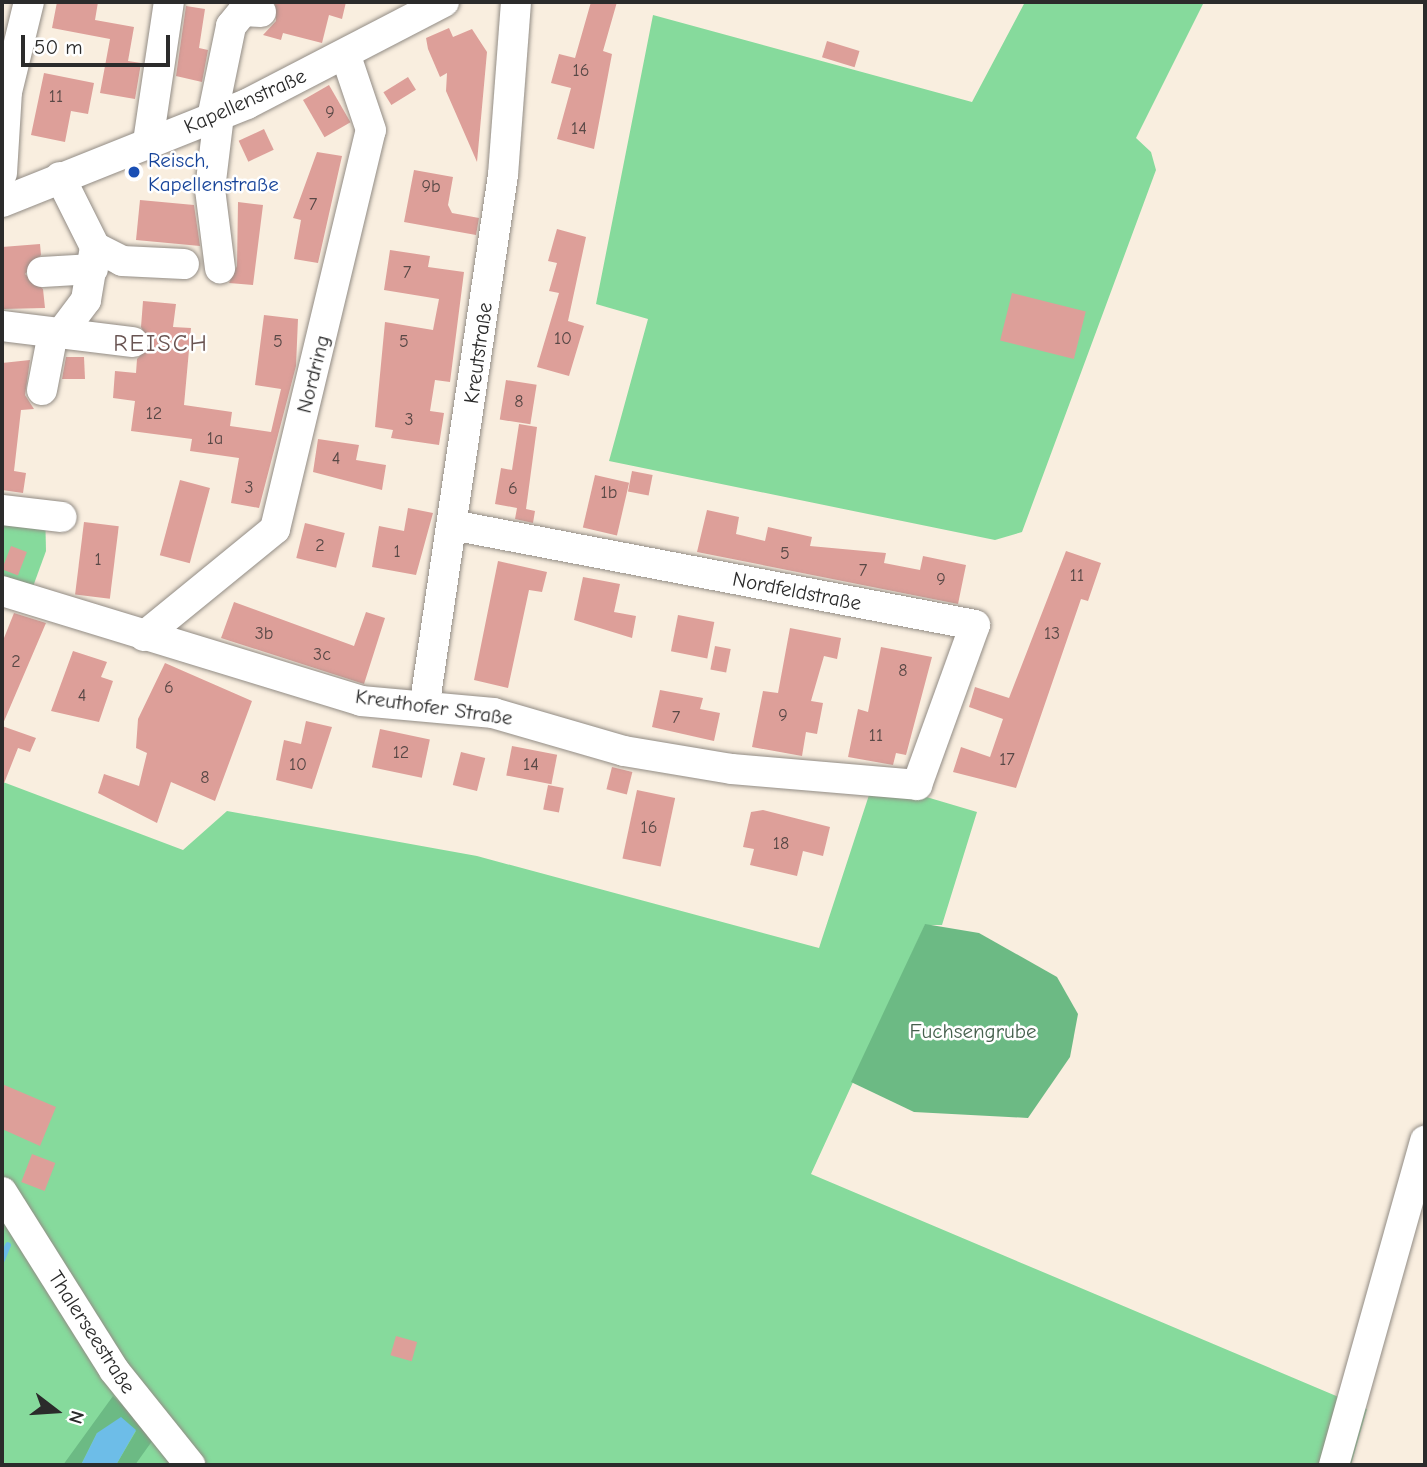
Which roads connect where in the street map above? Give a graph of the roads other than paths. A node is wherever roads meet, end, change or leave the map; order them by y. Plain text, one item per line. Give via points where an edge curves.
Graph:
1 (29, 2) edge
2 (169, 2) edge
3 (444, 2) edge
4 (516, 2) edge
5 (261, 12) dead end
6 (346, 56) junction
7 (4, 92) edge
8 (215, 117) junction
9 (148, 142) junction
10 (2, 173) edge
11 (60, 177) junction
12 (2, 202) edge
13 (94, 258) junction
14 (184, 264) dead end
15 (220, 268) dead end
16 (42, 272) dead end
17 (2, 326) edge
18 (58, 332) junction
19 (133, 342) dead end
20 (42, 390) dead end
21 (2, 510) edge
22 (62, 517) dead end
23 (452, 525) junction
24 (2, 591) edge
25 (144, 636) junction
26 (425, 702) junction
27 (917, 785) joint
28 (1425, 1141) edge
29 (2, 1192) edge
30 (190, 1465) edge
31 (1334, 1465) edge

1 - 7 street
2 - 9 street
3 - 6 street, Kapellenstraße
4 - 23 street, Kreutstraße via 505,156
5 - 8 street via 243,11 232,26
6 - 8 street, Kapellenstraße
6 - 25 street, Nordring via 371,130 275,529
7 - 10 street
8 - 9 street, Kapellenstraße
8 - 15 street via 210,189
9 - 11 street, Kapellenstraße
11 - 12 street, Kapellenstraße
11 - 13 street
13 - 14 street
13 - 16 street
13 - 18 street via 86,300
17 - 18 street
18 - 19 street
18 - 20 street
21 - 22 street
23 - 26 street, Kreutstraße
23 - 27 street, Nordfeldstraße via 975,625
24 - 25 street, Kreuthofer Straße
25 - 26 street, Kreuthofer Straße via 361,701
26 - 27 street, Kreuthofer Straße via 550,726 632,753 732,769
28 - 31 street
29 - 30 street, Thalerseestraße via 114,1370

